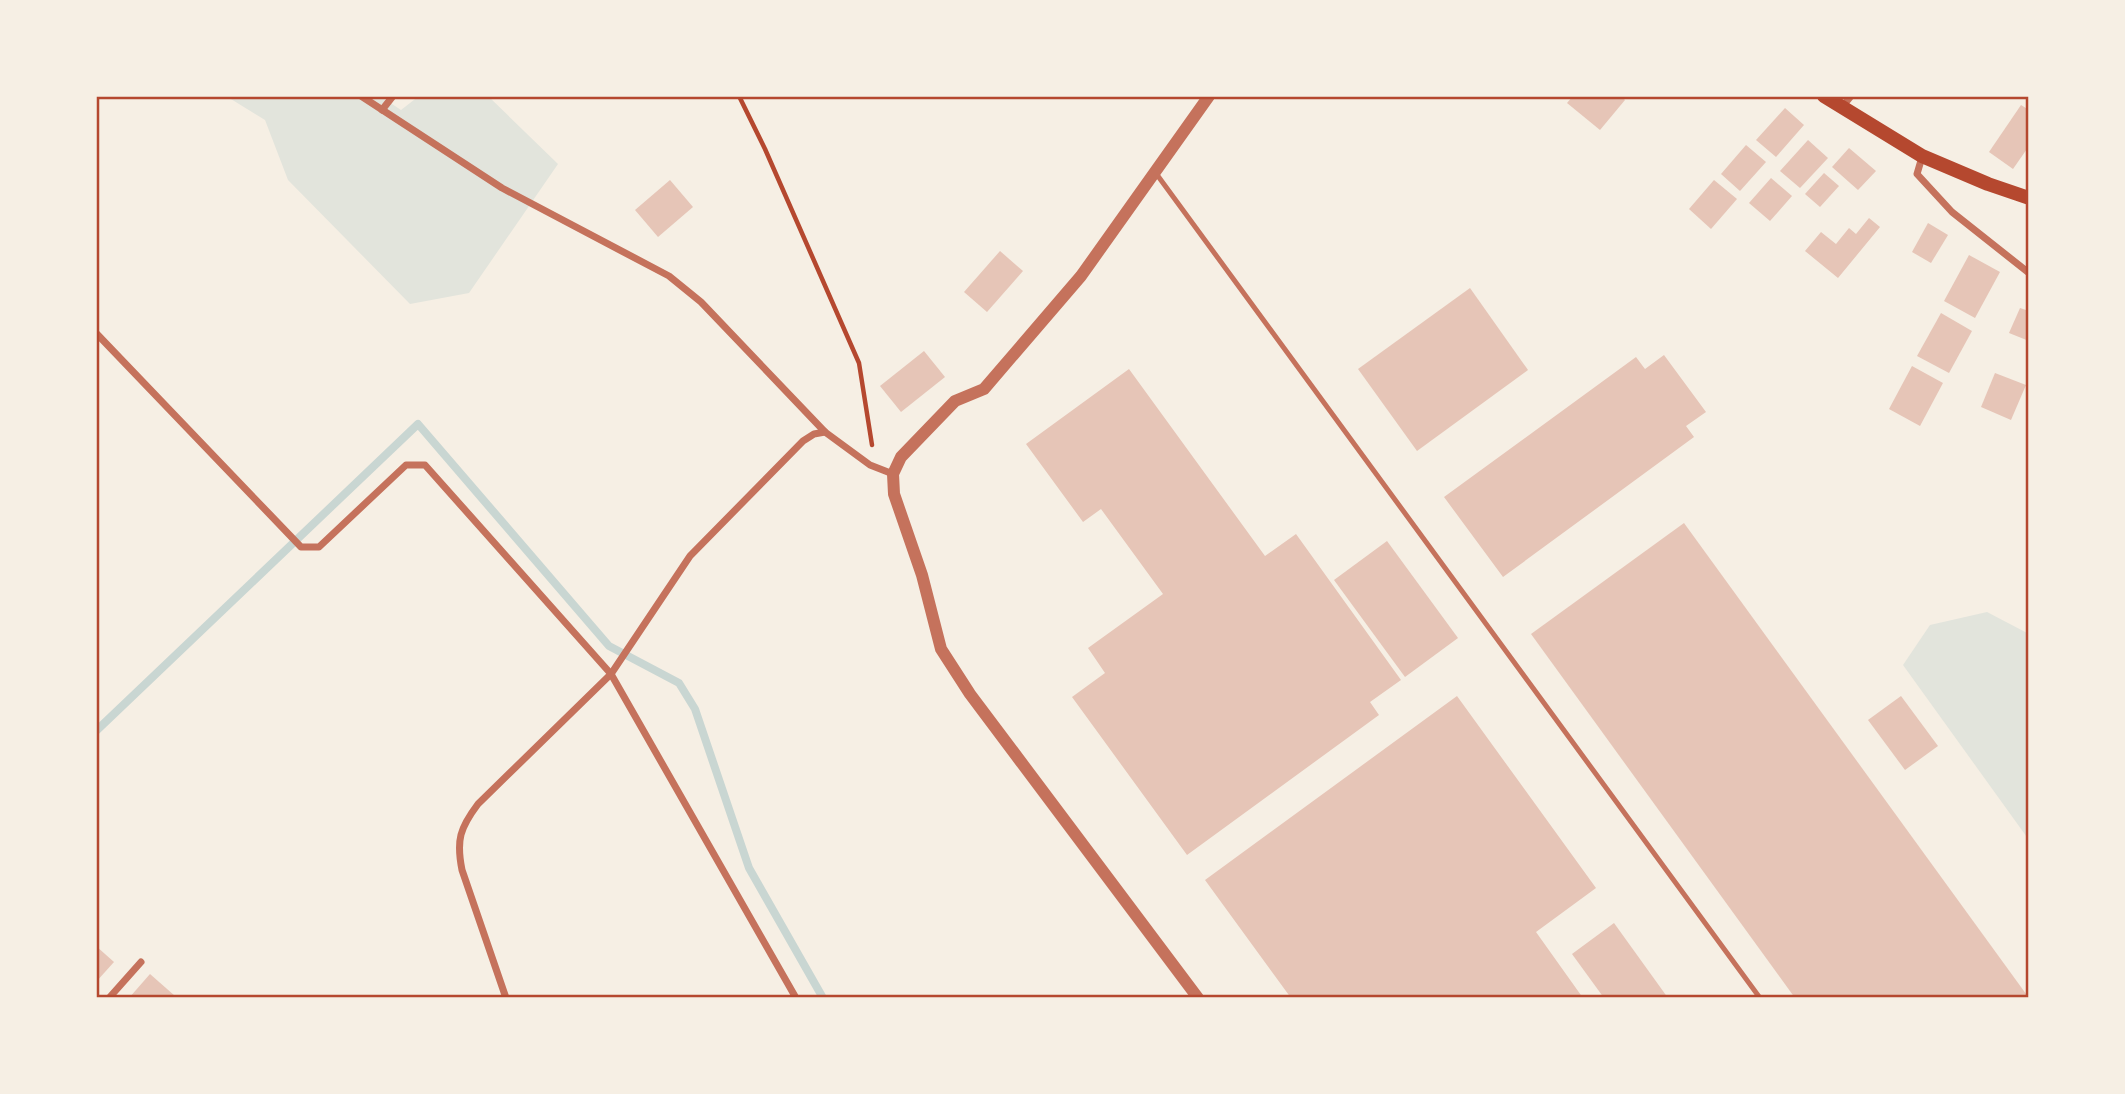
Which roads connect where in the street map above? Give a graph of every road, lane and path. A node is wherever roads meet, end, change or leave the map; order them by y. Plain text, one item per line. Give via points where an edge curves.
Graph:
1 (361, 96) edge
2 (393, 96) edge
3 (739, 96) edge
4 (1209, 96) edge
5 (1824, 96) edge
6 (1847, 102) edge
7 (382, 110) junction
8 (1922, 156) junction
9 (1155, 172) junction
10 (2029, 198) edge
11 (2029, 273) edge
12 (96, 333) edge
13 (825, 432) junction
14 (892, 474) junction
15 (611, 674) junction
16 (141, 962) dead end
17 (109, 998) edge
18 (506, 998) edge
19 (796, 998) edge
20 (1198, 998) edge
21 (1760, 998) edge

1 - 7 street
2 - 7 street
3 - 14 path via 859,363 870,442
4 - 9 street
5 - 6 main road
6 - 8 main road
7 - 13 street via 502,188 669,276 701,302
8 - 10 main road
8 - 11 street via 1917,174 1926,184 1952,212
9 - 14 street via 1081,276 984,389 955,401 901,457
9 - 21 lane
12 - 15 street via 301,547 319,547 406,465 425,465
13 - 14 street via 870,465
13 - 15 street via 803,441 690,556
14 - 20 street via 941,649
15 - 18 street via 464,822 457,848 462,870
15 - 19 street
16 - 17 street

